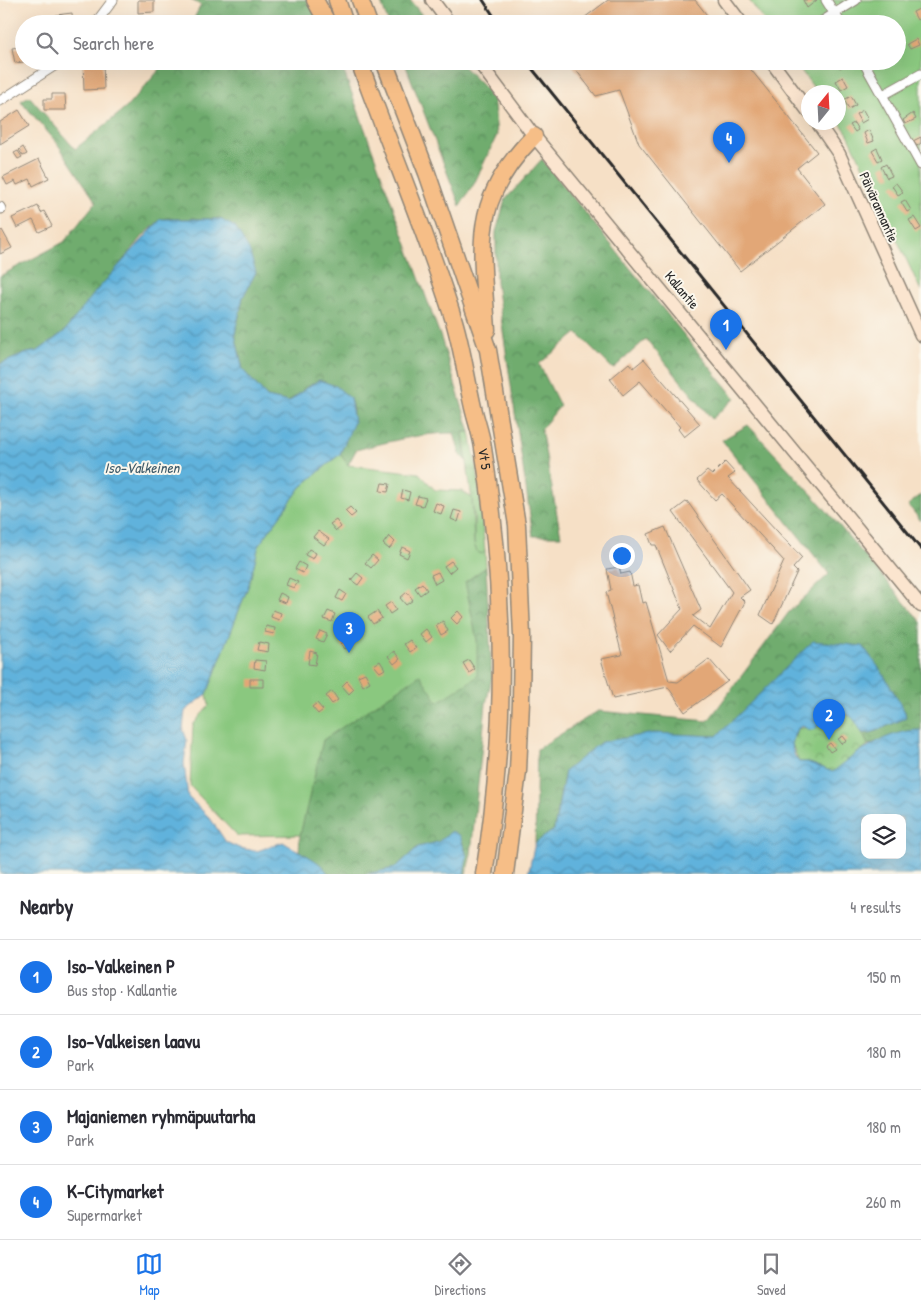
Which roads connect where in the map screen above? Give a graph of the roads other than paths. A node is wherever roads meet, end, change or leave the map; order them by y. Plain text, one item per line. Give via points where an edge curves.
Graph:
1 (112, 0) edge
2 (315, 0) edge
3 (337, 0) edge
4 (360, 0) edge
5 (432, 0) edge
6 (724, 0) edge
7 (826, 0) edge
8 (856, 0) edge
9 (835, 12) junction
10 (101, 15) edge
11 (323, 15) edge
12 (342, 15) edge
13 (366, 15) edge
14 (443, 15) edge
15 (735, 15) edge
16 (831, 15) edge
17 (836, 15) edge
18 (48, 70) edge
19 (353, 70) edge
20 (362, 70) edge
21 (387, 70) edge
22 (485, 70) edge
23 (778, 70) edge
24 (868, 70) edge
25 (921, 74) edge
26 (882, 95) junction
27 (0, 101) edge
28 (801, 102) edge
29 (383, 128) junction
30 (822, 130) edge
31 (534, 136) junction
32 (921, 166) edge
33 (921, 335) edge
34 (488, 350) junction
35 (921, 606) edge
36 (484, 874) edge
37 (505, 874) edge

1 - 10 street
2 - 11 highway
3 - 12 highway
4 - 13 highway
5 - 14 main road
6 - 15 main road
7 - 9 street
8 - 9 street
9 - 16 street
9 - 17 street
18 - 27 street
19 - 29 highway
20 - 29 highway, Vt 5
21 - 34 highway, Vt 5
22 - 31 main road, Kallantie
23 - 28 main road
24 - 26 street
25 - 26 street
26 - 32 street
29 - 36 highway, Vt 5 via 416,210 455,323 483,445 493,517 502,702
30 - 33 main road, Päivärannantie via 839,154
31 - 34 highway via 504,170 489,200 485,217 483,255
31 - 35 main road, Kallantie
34 - 37 highway, Vt 5 via 517,525 522,636 518,771

